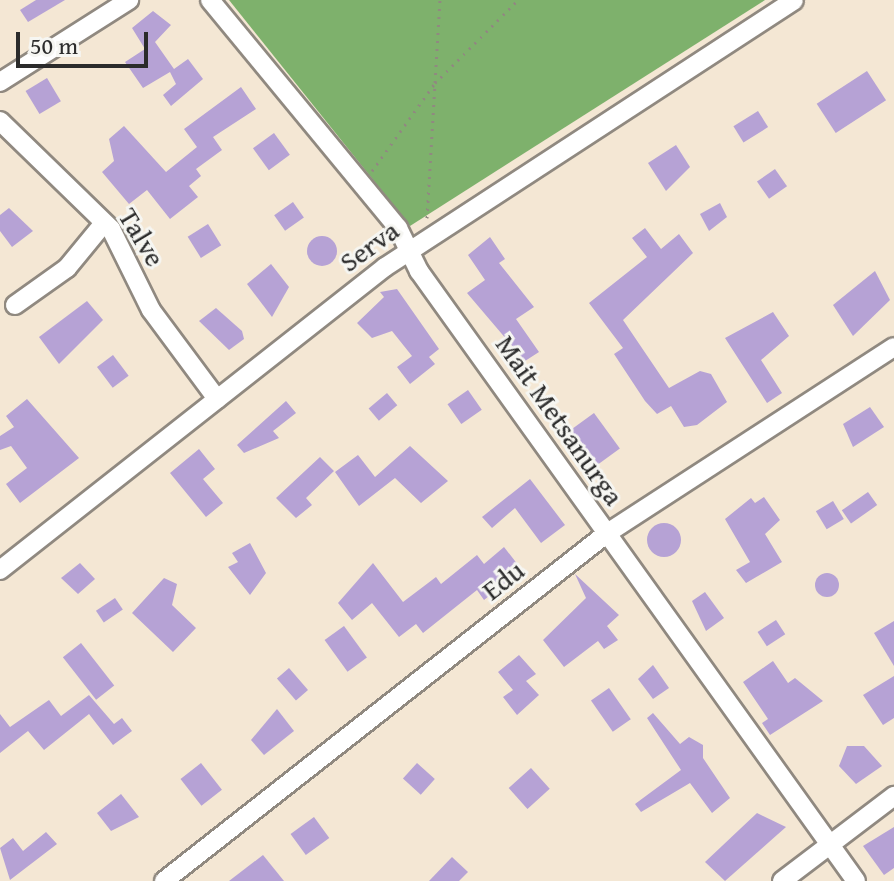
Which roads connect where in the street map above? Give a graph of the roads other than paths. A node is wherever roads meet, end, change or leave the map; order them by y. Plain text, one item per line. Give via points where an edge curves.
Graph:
1 (129, 0) edge
2 (210, 0) edge
3 (794, 0) edge
4 (0, 82) edge
5 (0, 121) edge
6 (104, 223) junction
7 (409, 251) junction
8 (15, 305) dead end
9 (894, 347) edge
10 (217, 399) junction
11 (606, 534) junction
12 (0, 570) edge
13 (894, 796) edge
14 (827, 841) junction
15 (164, 881) edge
16 (782, 881) edge
17 (856, 881) edge

1 - 4 street
2 - 7 street, Mait Metsanurga
3 - 7 street, Serva
5 - 6 street, Talve
6 - 8 street via 67,268
6 - 10 street, Talve via 151,310
7 - 10 street, Serva
7 - 11 street, Mait Metsanurga
9 - 11 street, Edu
10 - 12 street, Serva
11 - 14 street, Mait Metsanurga
11 - 15 street, Edu
13 - 14 street
14 - 16 street
14 - 17 street, Mait Metsanurga

